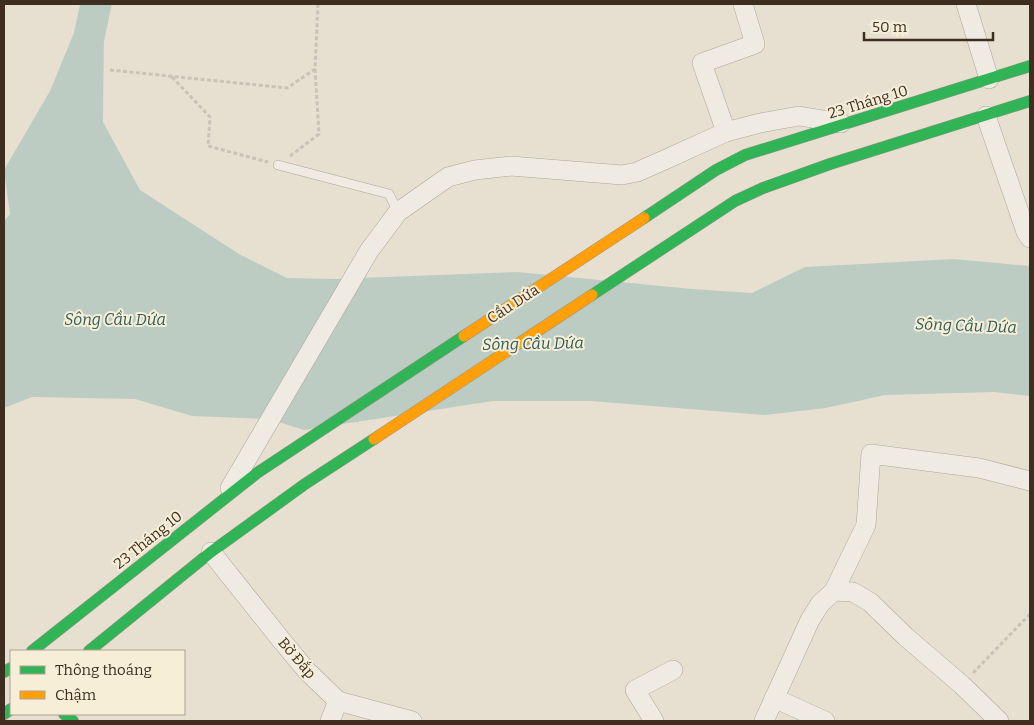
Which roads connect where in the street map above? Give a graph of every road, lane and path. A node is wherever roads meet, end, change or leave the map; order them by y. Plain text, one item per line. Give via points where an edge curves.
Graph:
1 (318, 4) edge
2 (743, 4) edge
3 (966, 4) edge
4 (1030, 66) edge
5 (315, 69) junction
6 (110, 70) dead end
7 (172, 76) junction
8 (989, 79) junction
9 (1030, 101) edge
10 (986, 116) junction
11 (847, 124) junction
12 (726, 132) junction
13 (278, 165) junction
14 (716, 170) joint
15 (398, 212) junction
16 (1030, 238) edge
17 (284, 454) joint
18 (1030, 481) edge
19 (225, 498) junction
20 (211, 552) junction
21 (834, 591) junction
22 (1030, 614) edge
23 (33, 650) edge
24 (90, 650) edge
25 (673, 670) dead end
26 (962, 685) junction
27 (774, 698) junction
28 (338, 701) junction
29 (330, 721) edge
30 (412, 721) edge
31 (654, 721) edge
32 (764, 721) edge
33 (825, 721) edge
34 (999, 721) edge

1 - 5 path
2 - 12 street via 755,44 702,63
3 - 8 street
4 - 8 main road, 23 Tháng 10
5 - 7 path via 287,88
5 - 13 path via 319,134
6 - 7 path
7 - 13 path via 210,117 208,146
8 - 11 main road, 23 Tháng 10
9 - 10 main road
10 - 16 street
10 - 20 main road via 830,164 735,201 305,484
11 - 12 street via 799,116
11 - 14 main road, 23 Tháng 10 via 745,155
12 - 15 street via 654,165 622,175 511,166 475,170 448,177
13 - 15 lane via 390,194
14 - 17 main road, Cầu Dứa
15 - 19 street via 358,269
17 - 19 main road, 23 Tháng 10
18 - 21 street via 979,468 871,454 866,525
19 - 23 main road, 23 Tháng 10
20 - 24 main road
20 - 28 street, Bờ Đắp via 301,664
21 - 26 street via 853,592 870,602
21 - 27 street via 810,620
22 - 26 path
25 - 31 street via 635,690
26 - 34 street
27 - 32 street
27 - 33 street
28 - 29 street
28 - 30 street, Bờ Đắp

